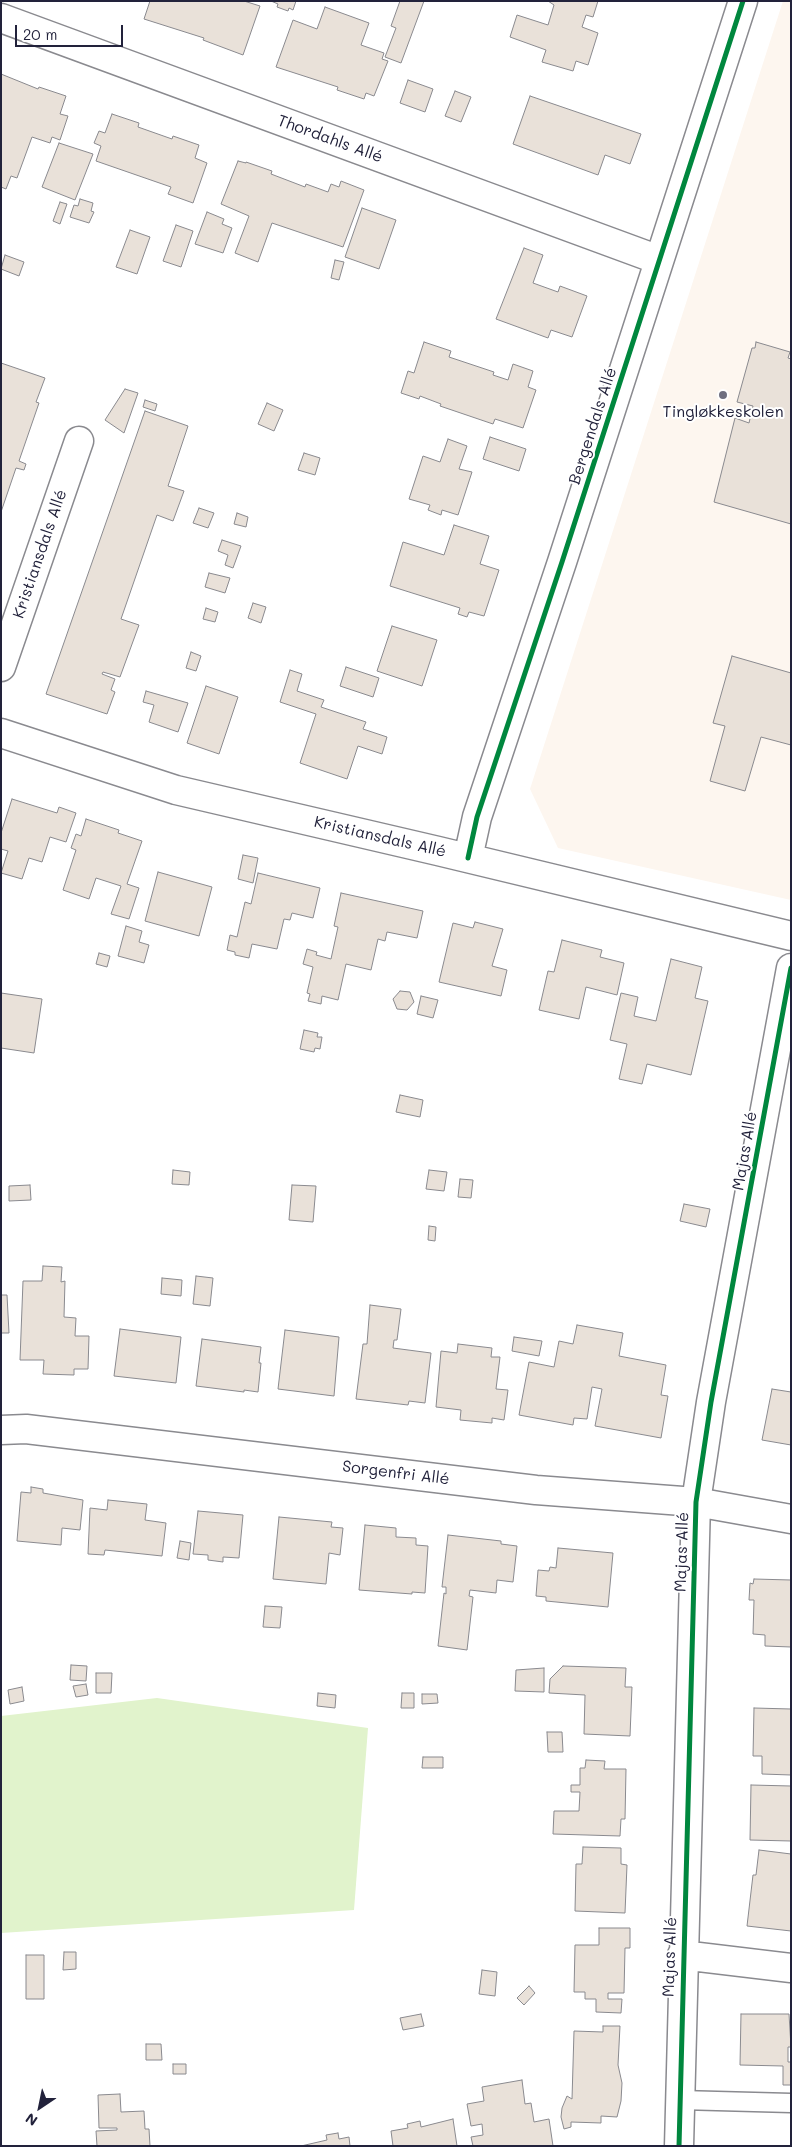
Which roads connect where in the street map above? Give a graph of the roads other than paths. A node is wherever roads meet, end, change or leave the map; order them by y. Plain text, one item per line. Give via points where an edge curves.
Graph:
1 (743, 1) edge
2 (1, 18) edge
3 (659, 260) junction
4 (79, 441) dead end
5 (1, 667) edge
6 (1, 733) edge
7 (468, 858) junction
8 (791, 936) edge
9 (791, 968) edge
10 (1, 1430) edge
11 (696, 1502) junction
12 (791, 1519) edge
13 (682, 1955) junction
14 (791, 1968) edge
15 (680, 2100) junction
16 (791, 2103) edge
17 (679, 2146) edge

1 - 3 street, Bergendals Allé
2 - 3 street, Thordahls Allé
3 - 7 street, Bergendals Allé via 477,817
4 - 5 street, Kristiansdals Allé
6 - 7 street, Kristiansdals Allé via 176,790
7 - 8 street, Kristiansdals Allé
9 - 11 street, Majas Allé via 711,1402
10 - 11 street, Sorgenfri Allé via 26,1429 536,1490
11 - 12 street, Sorgenfri Allé
11 - 13 street, Majas Allé
13 - 14 street, Majas Allé
13 - 15 street, Majas Allé
15 - 16 lane
15 - 17 street, Majas Allé

